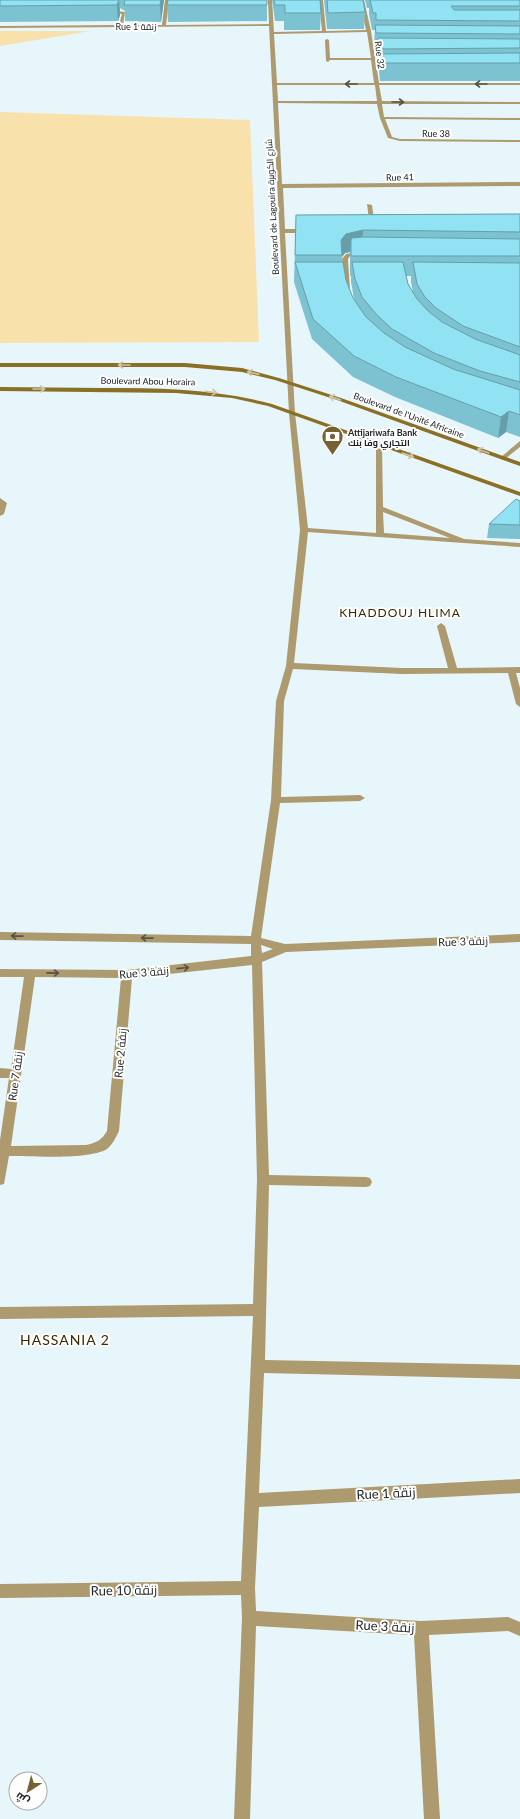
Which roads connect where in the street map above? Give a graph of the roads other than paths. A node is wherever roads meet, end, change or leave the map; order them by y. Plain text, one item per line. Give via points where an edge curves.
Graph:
1 (167, 0) edge
2 (270, 0) edge
3 (320, 0) edge
4 (362, 0) edge
5 (100, 11) edge
6 (166, 11) junction
7 (173, 11) edge
8 (364, 11) junction
9 (372, 11) edge
10 (271, 24) junction
11 (164, 25) junction
12 (121, 26) junction
13 (0, 27) edge
14 (369, 31) junction
15 (324, 32) junction
16 (272, 33) junction
17 (370, 39) junction
18 (378, 39) edge
19 (327, 40) dead end
20 (380, 53) edge
21 (372, 56) junction
22 (374, 69) junction
23 (382, 69) edge
24 (274, 84) junction
25 (376, 84) junction
26 (520, 84) edge
27 (275, 102) junction
28 (379, 102) junction
29 (520, 102) edge
30 (382, 118) junction
31 (520, 119) edge
32 (520, 141) edge
33 (520, 184) edge
34 (280, 186) junction
35 (369, 206) dead end
36 (283, 231) junction
37 (313, 231) edge
38 (366, 231) edge
39 (373, 231) junction
40 (381, 231) edge
41 (370, 254) edge
42 (285, 278) junction
43 (292, 278) dead end
44 (338, 278) edge
45 (345, 278) junction
46 (353, 278) edge
47 (348, 295) edge
48 (0, 365) edge
49 (291, 383) junction
50 (0, 389) edge
51 (292, 413) junction
52 (520, 443) edge
53 (379, 445) junction
54 (503, 458) junction
55 (520, 464) edge
56 (520, 494) edge
57 (0, 500) edge
58 (380, 508) junction
59 (0, 514) edge
60 (304, 530) junction
61 (380, 536) junction
62 (471, 543) junction
63 (520, 545) edge
64 (441, 626) dead end
65 (290, 666) junction
66 (453, 670) junction
67 (516, 670) edge
68 (520, 704) edge
69 (360, 798) dead end
70 (276, 800) junction
71 (0, 936) edge
72 (256, 940) junction
73 (519, 941) edge
74 (285, 948) junction
75 (256, 960) junction
76 (0, 973) edge
77 (30, 973) junction
78 (127, 974) junction
79 (0, 1073) edge
80 (16, 1074) junction
81 (4, 1151) junction
82 (1, 1164) edge
83 (0, 1180) edge
84 (263, 1180) junction
85 (366, 1182) dead end
86 (258, 1310) junction
87 (0, 1314) edge
88 (258, 1366) junction
89 (520, 1372) edge
90 (520, 1486) edge
91 (252, 1500) junction
92 (248, 1588) junction
93 (0, 1591) edge
94 (249, 1618) junction
95 (421, 1628) junction
96 (520, 1629) edge
97 (242, 1819) edge
98 (432, 1819) edge

1 - 6 street
2 - 10 street, Boulevard de Lagouira شارع الكويرة
3 - 15 street
4 - 8 street, Rue 32
5 - 12 street via 124,13
6 - 7 street
6 - 11 street
8 - 9 street
8 - 14 street, Rue 32
10 - 11 street, Rue 1 زنقة
10 - 16 street, Boulevard de Lagouira شارع الكويرة
11 - 12 street, Rue 1 زنقة
12 - 13 street, Rue 1 زنقة
14 - 15 street
14 - 17 street, Rue 32
15 - 16 street
16 - 24 street, Boulevard de Lagouira شارع الكويرة
17 - 18 street
17 - 21 street, Rue 32
19 - 21 street via 328,60
20 - 21 street
21 - 22 street, Rue 32
22 - 23 street
22 - 25 street, Rue 32
25 -> 24 street
24 - 27 street, Boulevard de Lagouira شارع الكويرة
26 -> 25 street
25 - 28 street, Rue 32
27 - 28 street
27 - 34 street, Boulevard de Lagouira شارع الكويرة
28 -> 29 street
28 - 30 street, Rue 38
30 - 31 street
30 - 32 street, Rue 38 via 388,135 394,140
33 - 34 street, Rue 41
34 - 36 street, Boulevard de Lagouira شارع الكويرة
35 - 39 street
36 - 37 street
36 - 42 street, Boulevard de Lagouira شارع الكويرة
38 - 39 street
39 - 40 street
41 - 45 street via 348,255 345,259
42 - 43 street
42 - 49 street, Boulevard de Lagouira شارع الكويرة
44 - 45 street
45 - 46 street
45 - 47 street
49 -> 48 main road, Boulevard Abou Horaira via 242,370 202,365
49 - 51 street, Boulevard de Lagouira شارع الكويرة
54 -> 49 main road, Boulevard de l'Unité Africaine
50 -> 51 main road, Boulevard Abou Horaira via 198,391 245,398
51 - 53 main road
51 - 60 street, Boulevard de Lagouira شارع الكويرة
52 - 54 street
53 -> 56 main road
53 - 58 street
54 - 55 main road, Boulevard de l'Unité Africaine
57 - 59 street via 3,503
58 - 61 street
58 - 62 street
60 - 61 street
60 - 65 street, Boulevard de Lagouira شارع الكويرة
61 - 62 street
62 - 63 street
64 - 66 street
65 - 66 street via 402,671
65 - 70 street, Boulevard de Lagouira شارع الكويرة via 280,701
66 - 67 street
67 - 68 street
69 - 70 street
70 - 72 street, Boulevard de Lagouira شارع الكويرة
72 -> 71 street, Rue 3 زنقة
72 - 74 street, Rue 3 زنقة
72 - 75 street, Boulevard de Lagouira شارع الكويرة
73 - 74 street, Rue 3 زنقة
74 - 75 street, Rue 3 زنقة
78 -> 75 street, Rue 3 زنقة
75 - 84 street, Boulevard de Lagouira شارع الكويرة
76 - 77 street, Rue 3 زنقة
77 -> 78 street, Rue 3 زنقة
77 - 80 street, Rue 7 زنقة
78 - 81 street, Rue 2 زنقة via 113,1131 109,1142 99,1148
79 - 80 street
80 - 81 street, Rue 7 زنقة
81 - 82 street, Rue 7 زنقة
82 - 83 street, Rue 7 زنقة
84 - 85 street
84 - 86 street, Boulevard de Lagouira شارع الكويرة
86 - 87 street
86 - 88 street, Boulevard de Lagouira شارع الكويرة
88 - 89 street
88 - 91 street, Boulevard de Lagouira شارع الكويرة
90 - 91 street, Rue 1 زنقة
91 - 92 street, Boulevard de Lagouira شارع الكويرة
92 - 93 street, Rue 10 زنقة
92 - 94 street, Boulevard de Lagouira شارع الكويرة
94 - 95 street, Rue 3 زنقة
94 - 97 street, Boulevard de Lagouira شارع الكويرة
95 - 96 street, Rue 3 زنقة via 508,1624
95 - 98 street

